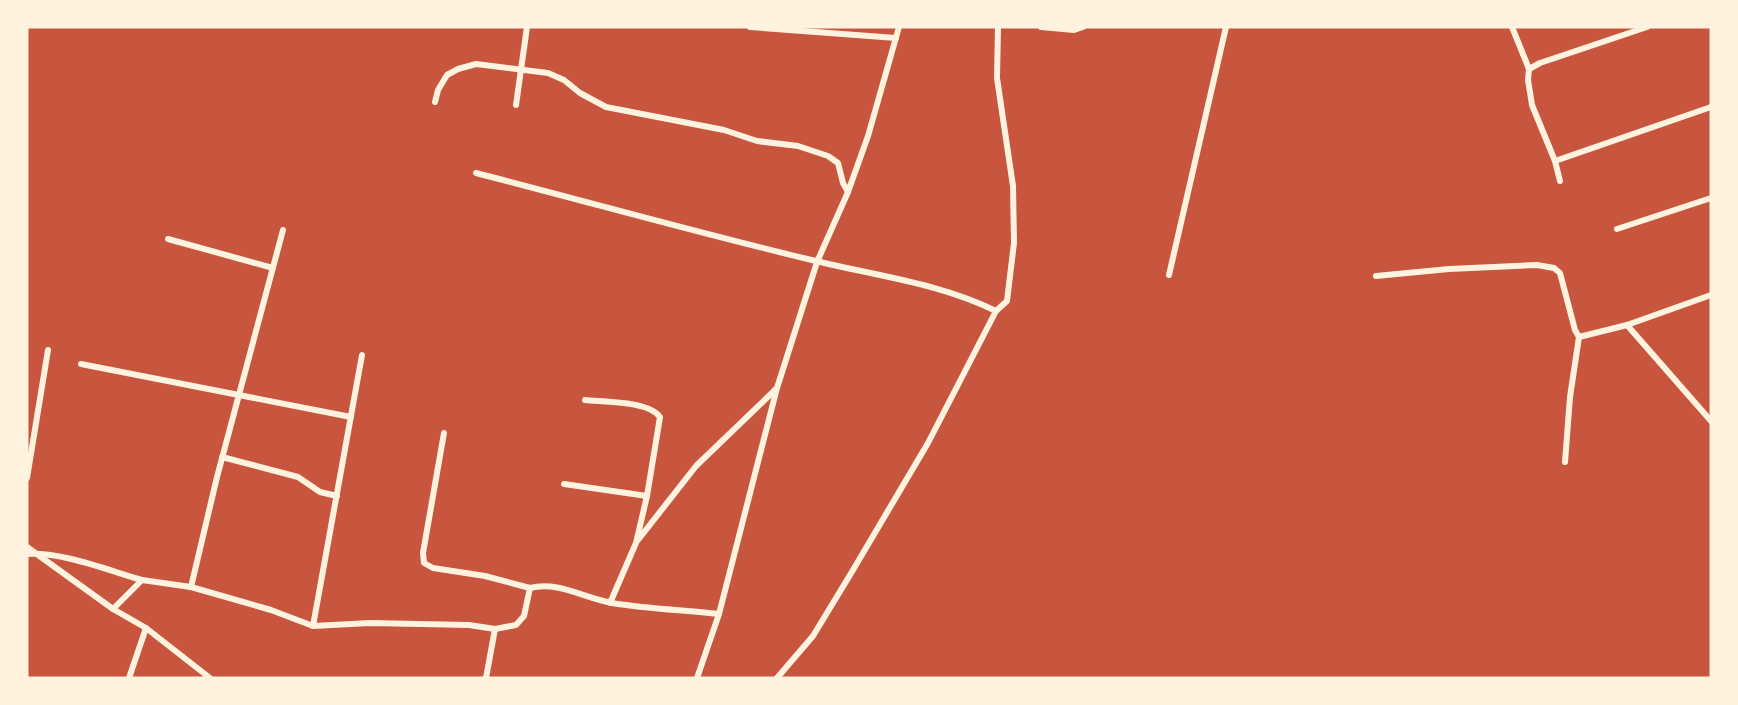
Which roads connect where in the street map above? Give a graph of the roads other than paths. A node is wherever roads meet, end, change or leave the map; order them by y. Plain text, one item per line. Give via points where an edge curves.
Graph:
1 (527, 27) edge
2 (750, 27) edge
3 (899, 27) edge
4 (998, 27) edge
5 (1041, 27) edge
6 (1083, 27) edge
7 (1226, 27) edge
8 (1512, 27) edge
9 (1647, 27) edge
10 (896, 38) junction
11 (521, 69) junction
12 (1529, 69) junction
13 (435, 102) dead end
14 (516, 105) dead end
15 (1711, 106) edge
16 (1555, 161) junction
17 (476, 173) dead end
18 (1560, 181) dead end
19 (848, 192) junction
20 (1711, 198) edge
21 (1617, 229) dead end
22 (284, 230) dead end
23 (168, 239) dead end
24 (817, 262) junction
25 (273, 268) junction
26 (1169, 275) dead end
27 (1376, 276) dead end
28 (1711, 295) edge
29 (996, 311) junction
30 (1627, 325) junction
31 (1579, 337) junction
32 (48, 350) dead end
33 (362, 355) dead end
34 (81, 364) dead end
35 (777, 388) junction
36 (239, 396) junction
37 (585, 400) dead end
38 (351, 417) junction
39 (1711, 420) edge
40 (444, 432) dead end
41 (222, 457) junction
42 (1565, 462) dead end
43 (27, 478) edge
44 (564, 484) dead end
45 (337, 496) junction
46 (647, 496) junction
47 (636, 543) junction
48 (27, 547) edge
49 (36, 553) junction
50 (27, 554) edge
51 (142, 580) junction
52 (191, 586) junction
53 (530, 588) junction
54 (610, 603) junction
55 (113, 609) junction
56 (719, 614) junction
57 (313, 626) junction
58 (146, 628) junction
59 (495, 629) junction
60 (199, 670) junction
61 (129, 678) edge
62 (197, 678) edge
63 (210, 678) edge
64 (486, 678) edge
65 (698, 678) edge
66 (777, 678) edge

1 - 11 street
2 - 10 street
3 - 10 street
4 - 29 street via 997,78 1013,186 1014,243 1006,301
5 - 6 street
7 - 26 street
8 - 12 street
9 - 12 street
10 - 19 street
11 - 13 street via 476,64 458,69 447,75
11 - 14 street
11 - 19 street via 564,80 606,107 724,130 757,141 798,146 828,156 838,163
12 - 16 street via 1532,105
15 - 16 street
16 - 18 street
17 - 24 street
19 - 24 street
20 - 21 street
22 - 25 street
23 - 25 street
24 - 29 street via 930,286
24 - 35 street
25 - 36 street
27 - 31 street via 1514,266 1554,268 1563,280
28 - 30 street
29 - 66 street via 928,443 854,570 813,636
30 - 31 street
30 - 39 street
31 - 42 street
32 - 43 street
33 - 38 street
34 - 36 street
35 - 47 street via 696,466
35 - 56 street
36 - 38 street
36 - 41 street
37 - 46 street via 645,407 660,417
38 - 45 street
40 - 53 street via 424,563
41 - 45 street via 298,477 320,492
41 - 52 street
44 - 46 street
45 - 57 street
46 - 47 street
47 - 54 street
48 - 49 street
49 - 50 street
49 - 51 street
49 - 55 street
51 - 52 street
51 - 55 street
52 - 57 street
53 - 54 street via 556,587
53 - 59 street via 524,616 516,625
54 - 56 street
55 - 58 street
56 - 65 street
57 - 59 street via 469,624
58 - 60 street
58 - 61 street
59 - 64 street
60 - 62 street
60 - 63 street

